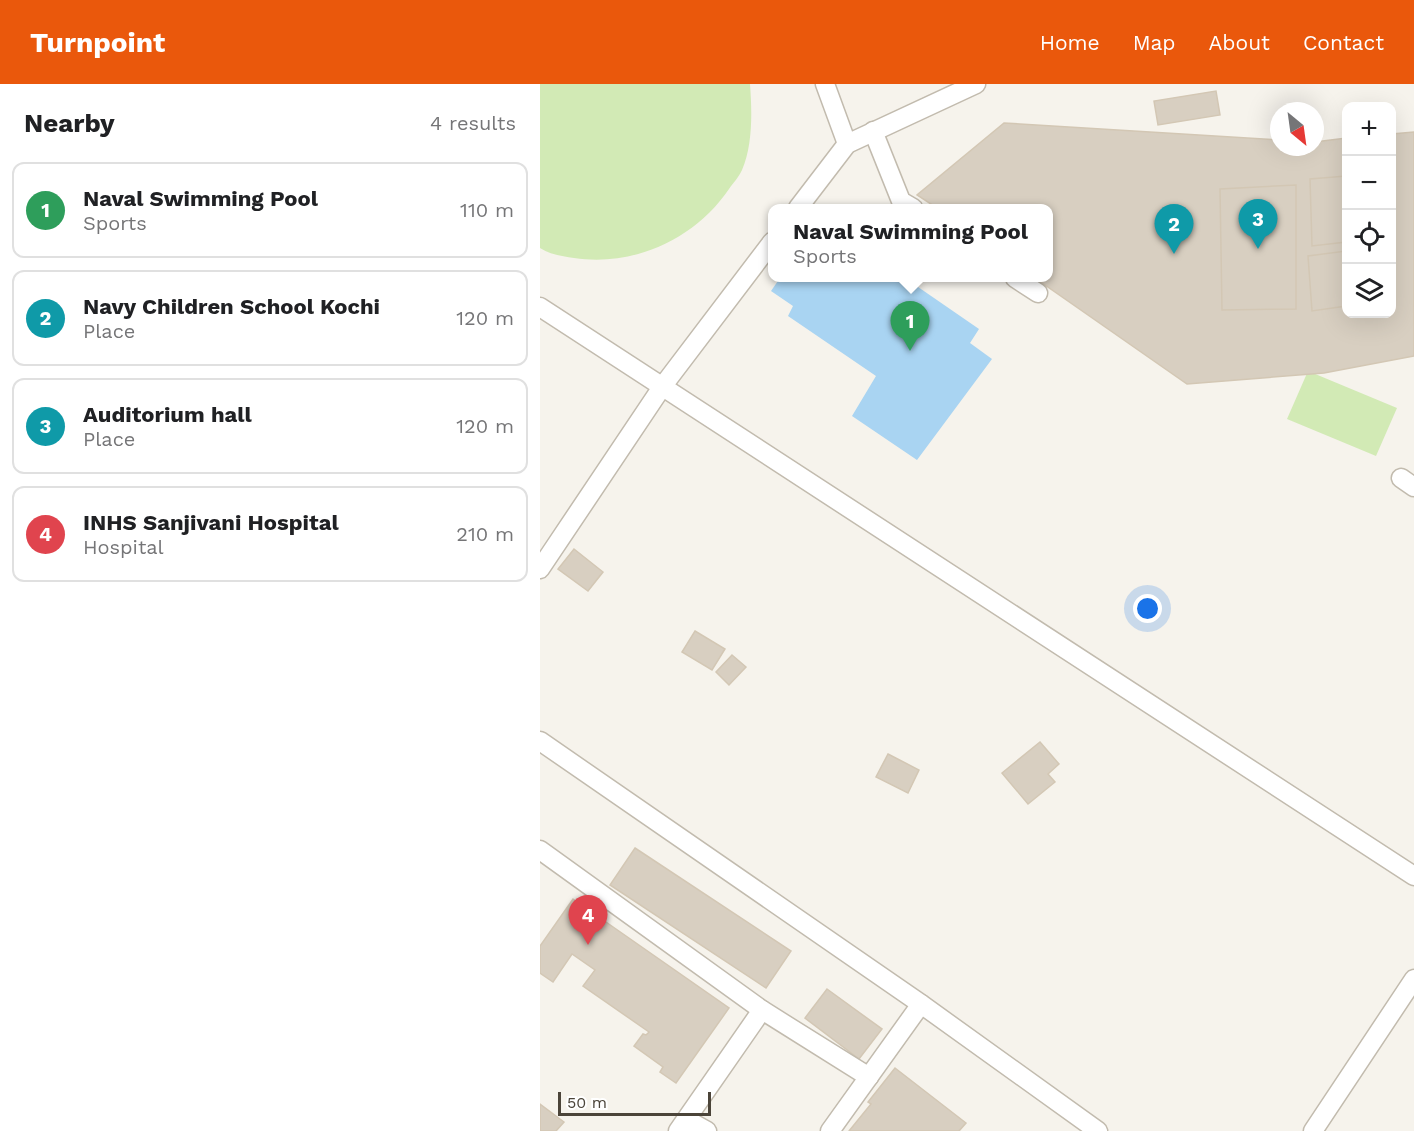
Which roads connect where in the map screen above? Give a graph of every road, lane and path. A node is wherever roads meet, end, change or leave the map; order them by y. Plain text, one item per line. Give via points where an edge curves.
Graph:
1 (825, 84) edge
2 (976, 84) edge
3 (873, 131) junction
4 (847, 144) junction
5 (801, 204) edge
6 (907, 204) edge
7 (768, 247) edge
8 (1021, 282) edge
9 (1038, 293) dead end
10 (540, 307) edge
11 (662, 387) junction
12 (540, 569) edge
13 (540, 741) edge
14 (540, 850) edge
15 (1414, 876) edge
16 (1414, 979) edge
17 (921, 1004) junction
18 (762, 1010) junction
19 (869, 1077) junction
20 (682, 1125) edge
21 (707, 1131) edge
22 (830, 1131) edge
23 (1098, 1131) edge
24 (1313, 1131) edge

1 - 4 street
2 - 3 street
3 - 4 street
3 - 6 street via 902,201
4 - 5 street
7 - 11 street
8 - 9 street
10 - 11 street
11 - 12 street
11 - 15 street
13 - 17 street
14 - 18 street
16 - 24 street
17 - 19 street
17 - 23 street
18 - 19 street
18 - 20 street
19 - 22 street
20 - 21 street

